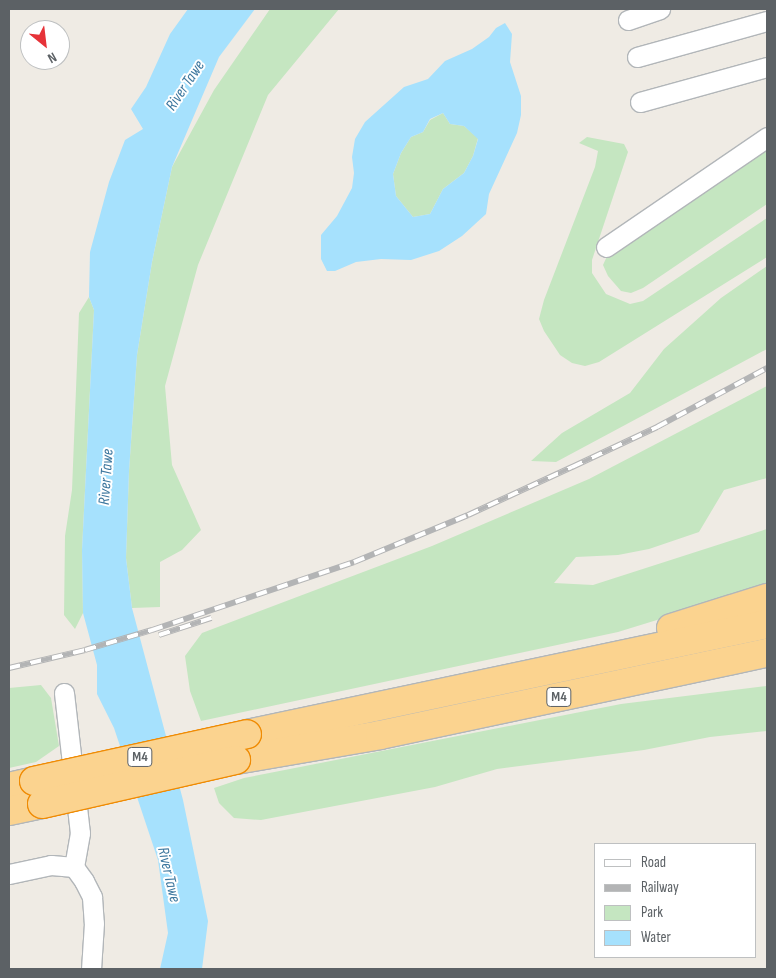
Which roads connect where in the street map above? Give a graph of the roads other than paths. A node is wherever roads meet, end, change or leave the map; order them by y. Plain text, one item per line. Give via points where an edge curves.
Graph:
1 (660, 9) edge
2 (628, 20) dead end
3 (767, 21) edge
4 (637, 57) dead end
5 (767, 67) edge
6 (640, 102) dead end
7 (767, 137) edge
8 (606, 247) dead end
9 (767, 598) edge
10 (767, 624) edge
11 (629, 652) junction
12 (767, 653) edge
13 (739, 659) junction
14 (767, 660) edge
15 (64, 692) dead end
16 (28, 790) edge
17 (9, 811) edge
18 (74, 867) junction
19 (9, 874) edge
20 (92, 969) edge

1 - 2 street
3 - 4 street
5 - 6 street
7 - 8 street
9 - 11 highway, M4 via 662,631
10 - 11 highway, M4
11 - 16 highway, M4, bridge via 247,734
12 - 13 highway, M4
13 - 14 highway, M4
13 - 16 highway, M4, bridge via 380,735
15 - 18 street via 80,833
16 - 17 highway, M4
18 - 19 street via 51,865
18 - 20 street via 92,897

